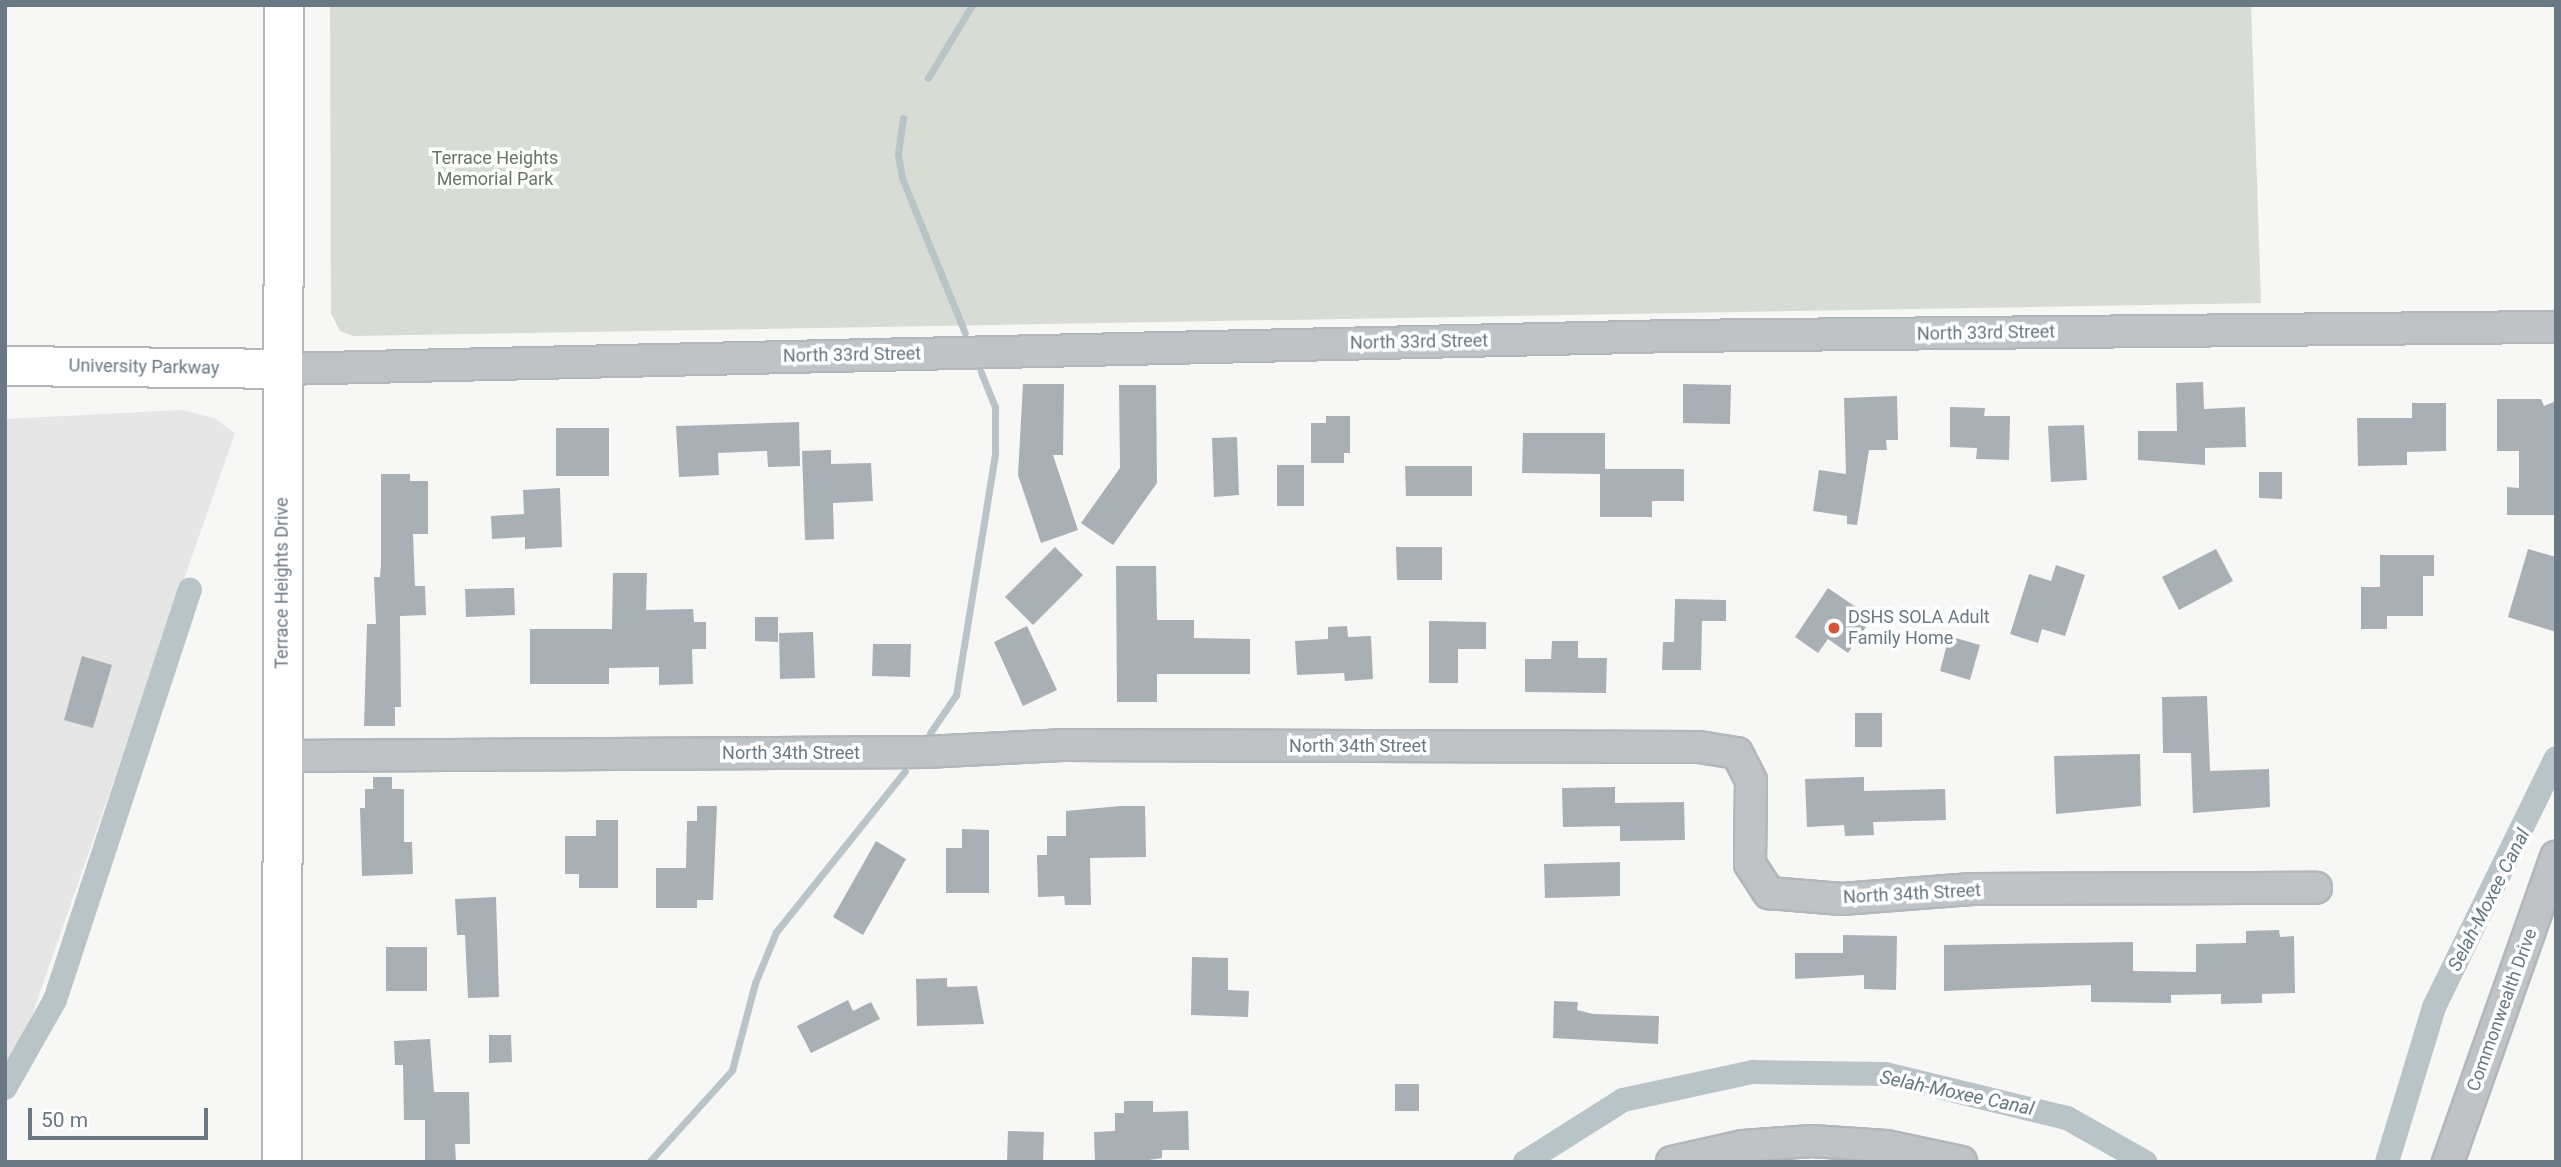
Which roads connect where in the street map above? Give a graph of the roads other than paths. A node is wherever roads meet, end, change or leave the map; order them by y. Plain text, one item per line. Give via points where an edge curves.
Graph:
1 (284, 5) edge
2 (2556, 327) edge
3 (5, 366) edge
4 (283, 369) junction
5 (282, 756) junction
6 (2556, 857) edge
7 (2316, 888) dead end
8 (282, 1162) edge
9 (1672, 1162) edge
10 (1961, 1162) edge
11 (2448, 1162) edge

1 - 4 main road, Terrace Heights Drive
2 - 4 street, North 33rd Street via 1675,336
3 - 4 main road, University Parkway
4 - 5 main road, Terrace Heights Drive
5 - 7 street, North 34th Street via 925,752 1061,745 1699,747 1737,753 1751,780 1750,864 1769,893 1842,899 1972,889
5 - 8 main road, Terrace Heights Drive
6 - 11 street, Commonwealth Drive
9 - 10 street via 1743,1146 1812,1141 1886,1146

